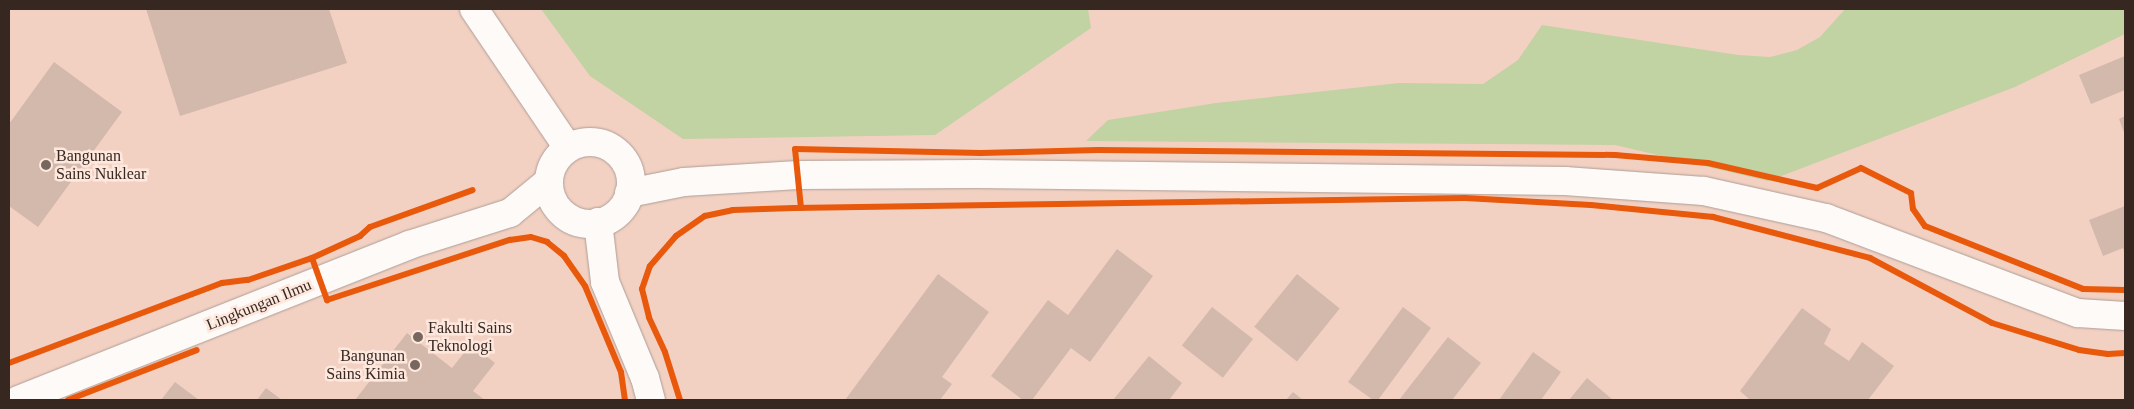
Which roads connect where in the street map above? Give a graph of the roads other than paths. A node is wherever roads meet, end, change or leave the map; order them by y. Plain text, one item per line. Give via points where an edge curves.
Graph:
1 (474, 9) edge
2 (568, 148) junction
3 (549, 181) junction
4 (630, 193) junction
5 (598, 222) junction
6 (2125, 316) edge
7 (18, 400) edge
8 (651, 400) edge

1 - 2 street
2 - 3 street via 558,158
2 - 4 street via 595,142 620,154 628,166
3 - 5 street via 556,205 564,214 586,223
3 - 7 street, Lingkungan Ilmu via 510,213 409,246
4 - 5 street via 618,212
4 - 6 street via 684,182 798,175 967,174 1565,181 1704,192 1826,218 2078,312
5 - 8 street via 605,282 646,378

